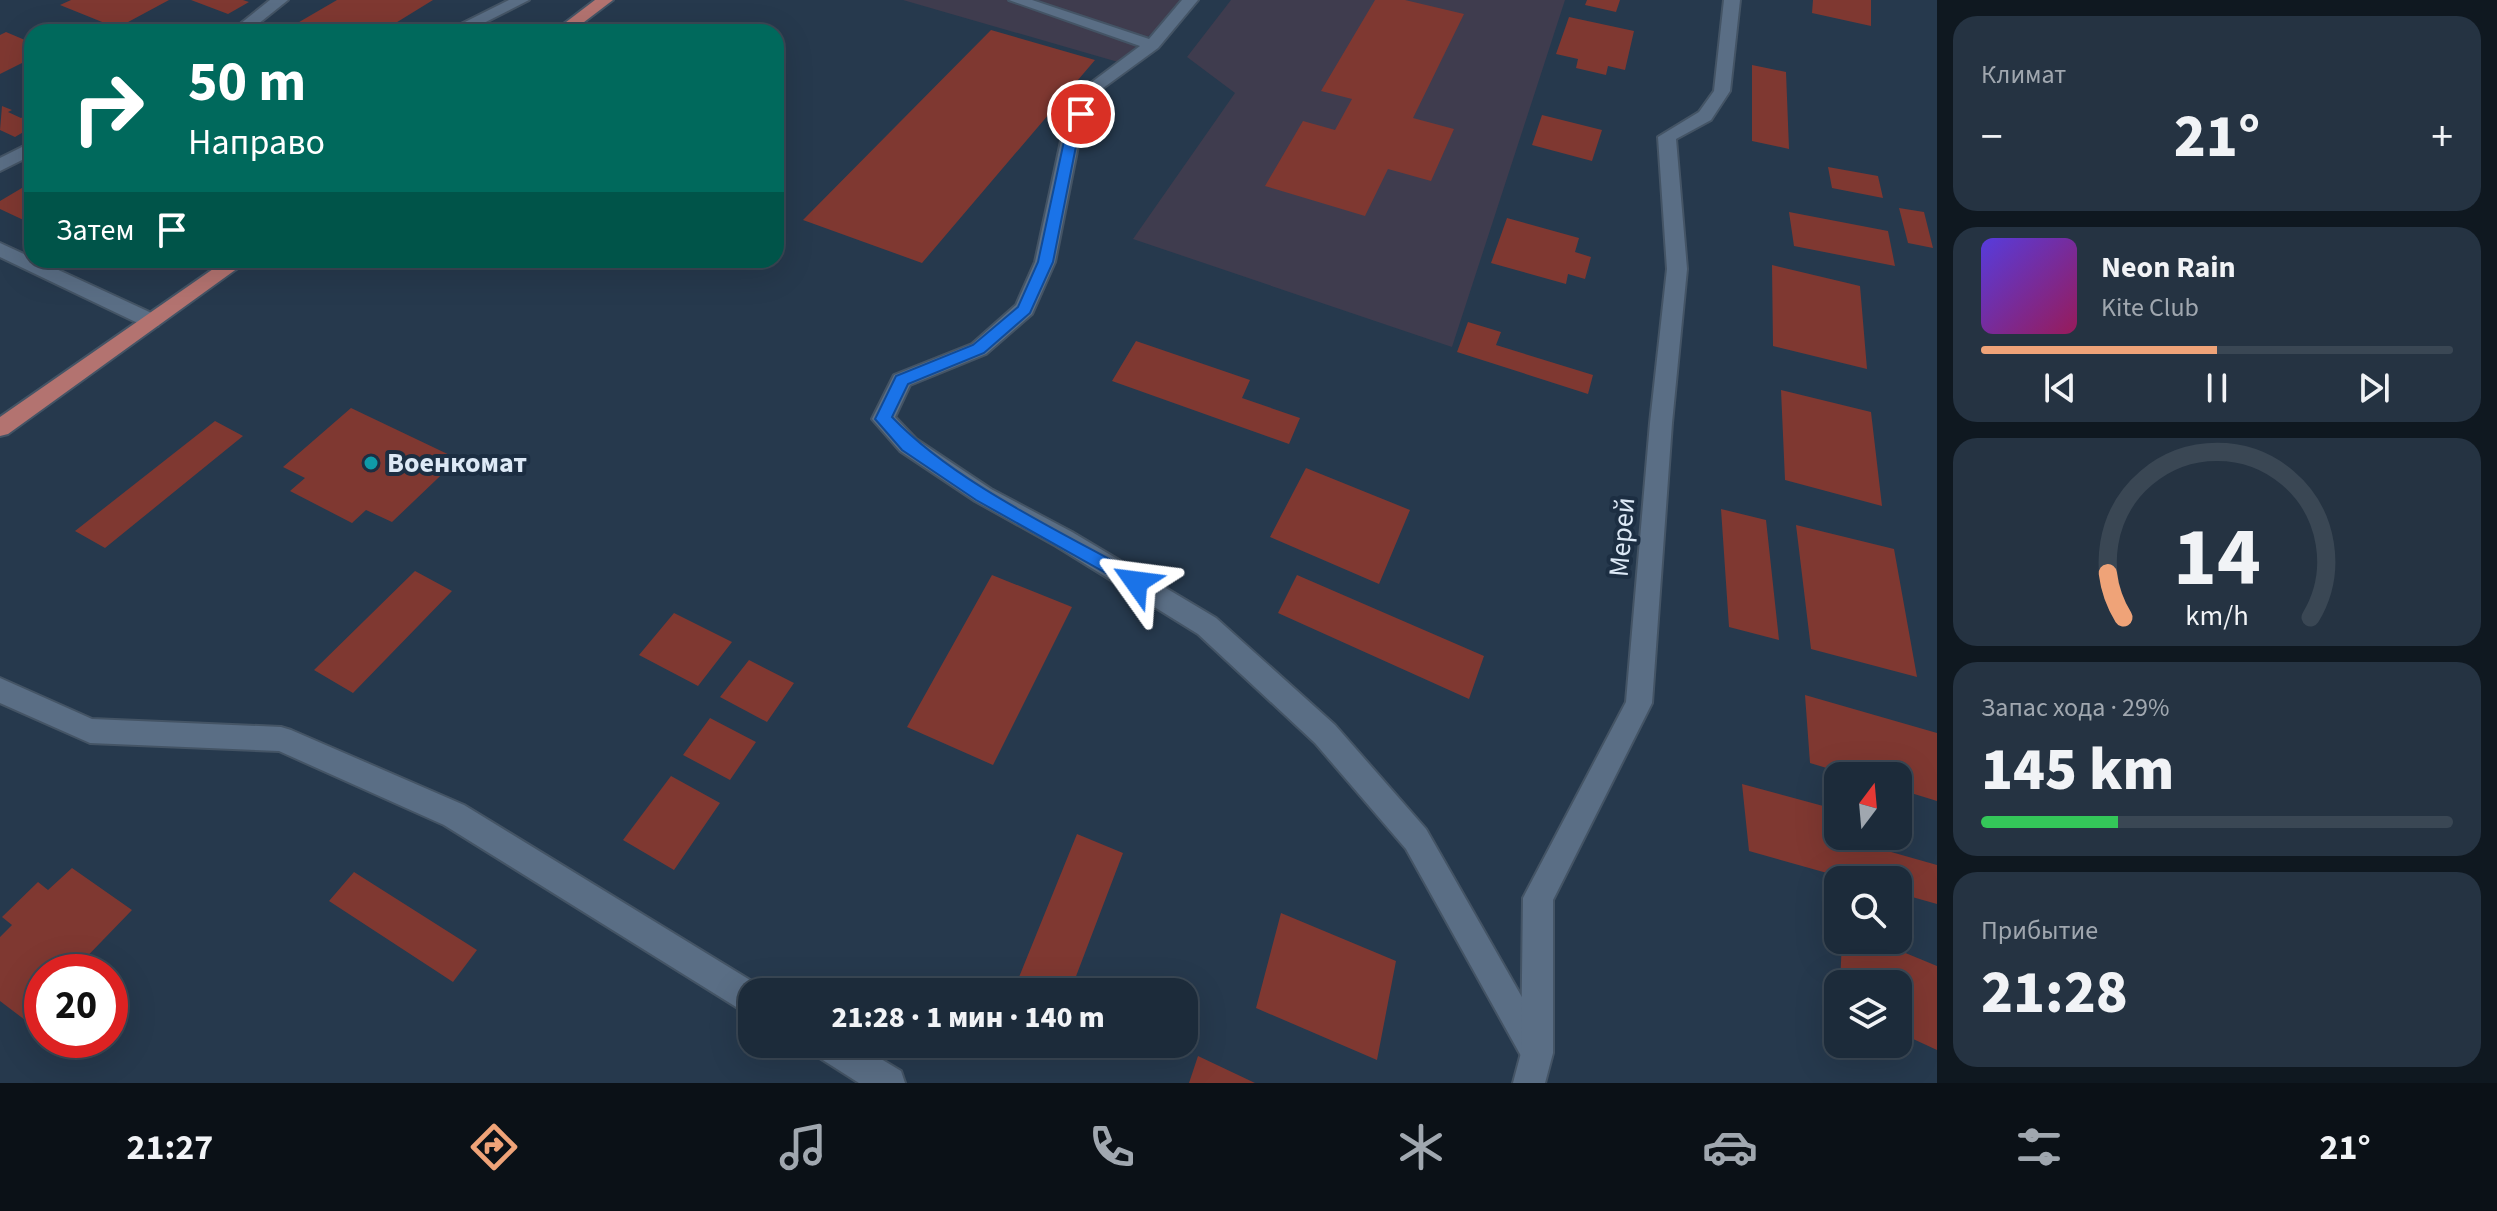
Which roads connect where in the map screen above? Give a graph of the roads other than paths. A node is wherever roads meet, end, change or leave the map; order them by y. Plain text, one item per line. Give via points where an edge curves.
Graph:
1 (280, 0) edge
2 (521, 0) edge
3 (605, 0) edge
4 (1017, 0) edge
5 (1190, 0) edge
6 (1732, 0) edge
7 (248, 24) edge
8 (470, 24) edge
9 (572, 24) edge
10 (1152, 45) junction
11 (24, 152) edge
12 (0, 166) edge
13 (0, 249) edge
14 (24, 260) edge
15 (40, 268) edge
16 (227, 268) edge
17 (151, 321) junction
18 (0, 428) edge
19 (0, 690) edge
20 (738, 990) edge
21 (1537, 1053) junction
22 (849, 1058) edge
23 (889, 1083) edge
24 (1529, 1083) edge

1 - 7 street
2 - 8 street
3 - 9 main road
4 - 10 street
5 - 10 street
6 - 21 street, Мерей via 1722,91 1705,116 1667,137 1677,269 1639,703 1538,898
10 - 21 street via 1092,88 1070,141 1045,262 1025,309 979,349 902,380 883,419 908,445 983,495 1207,626 1325,734 1416,839
11 - 12 street
13 - 14 street
15 - 17 street
16 - 17 main road
17 - 18 main road
19 - 20 street via 90,731 281,739 454,815
21 - 24 street, Мерей
22 - 23 street

